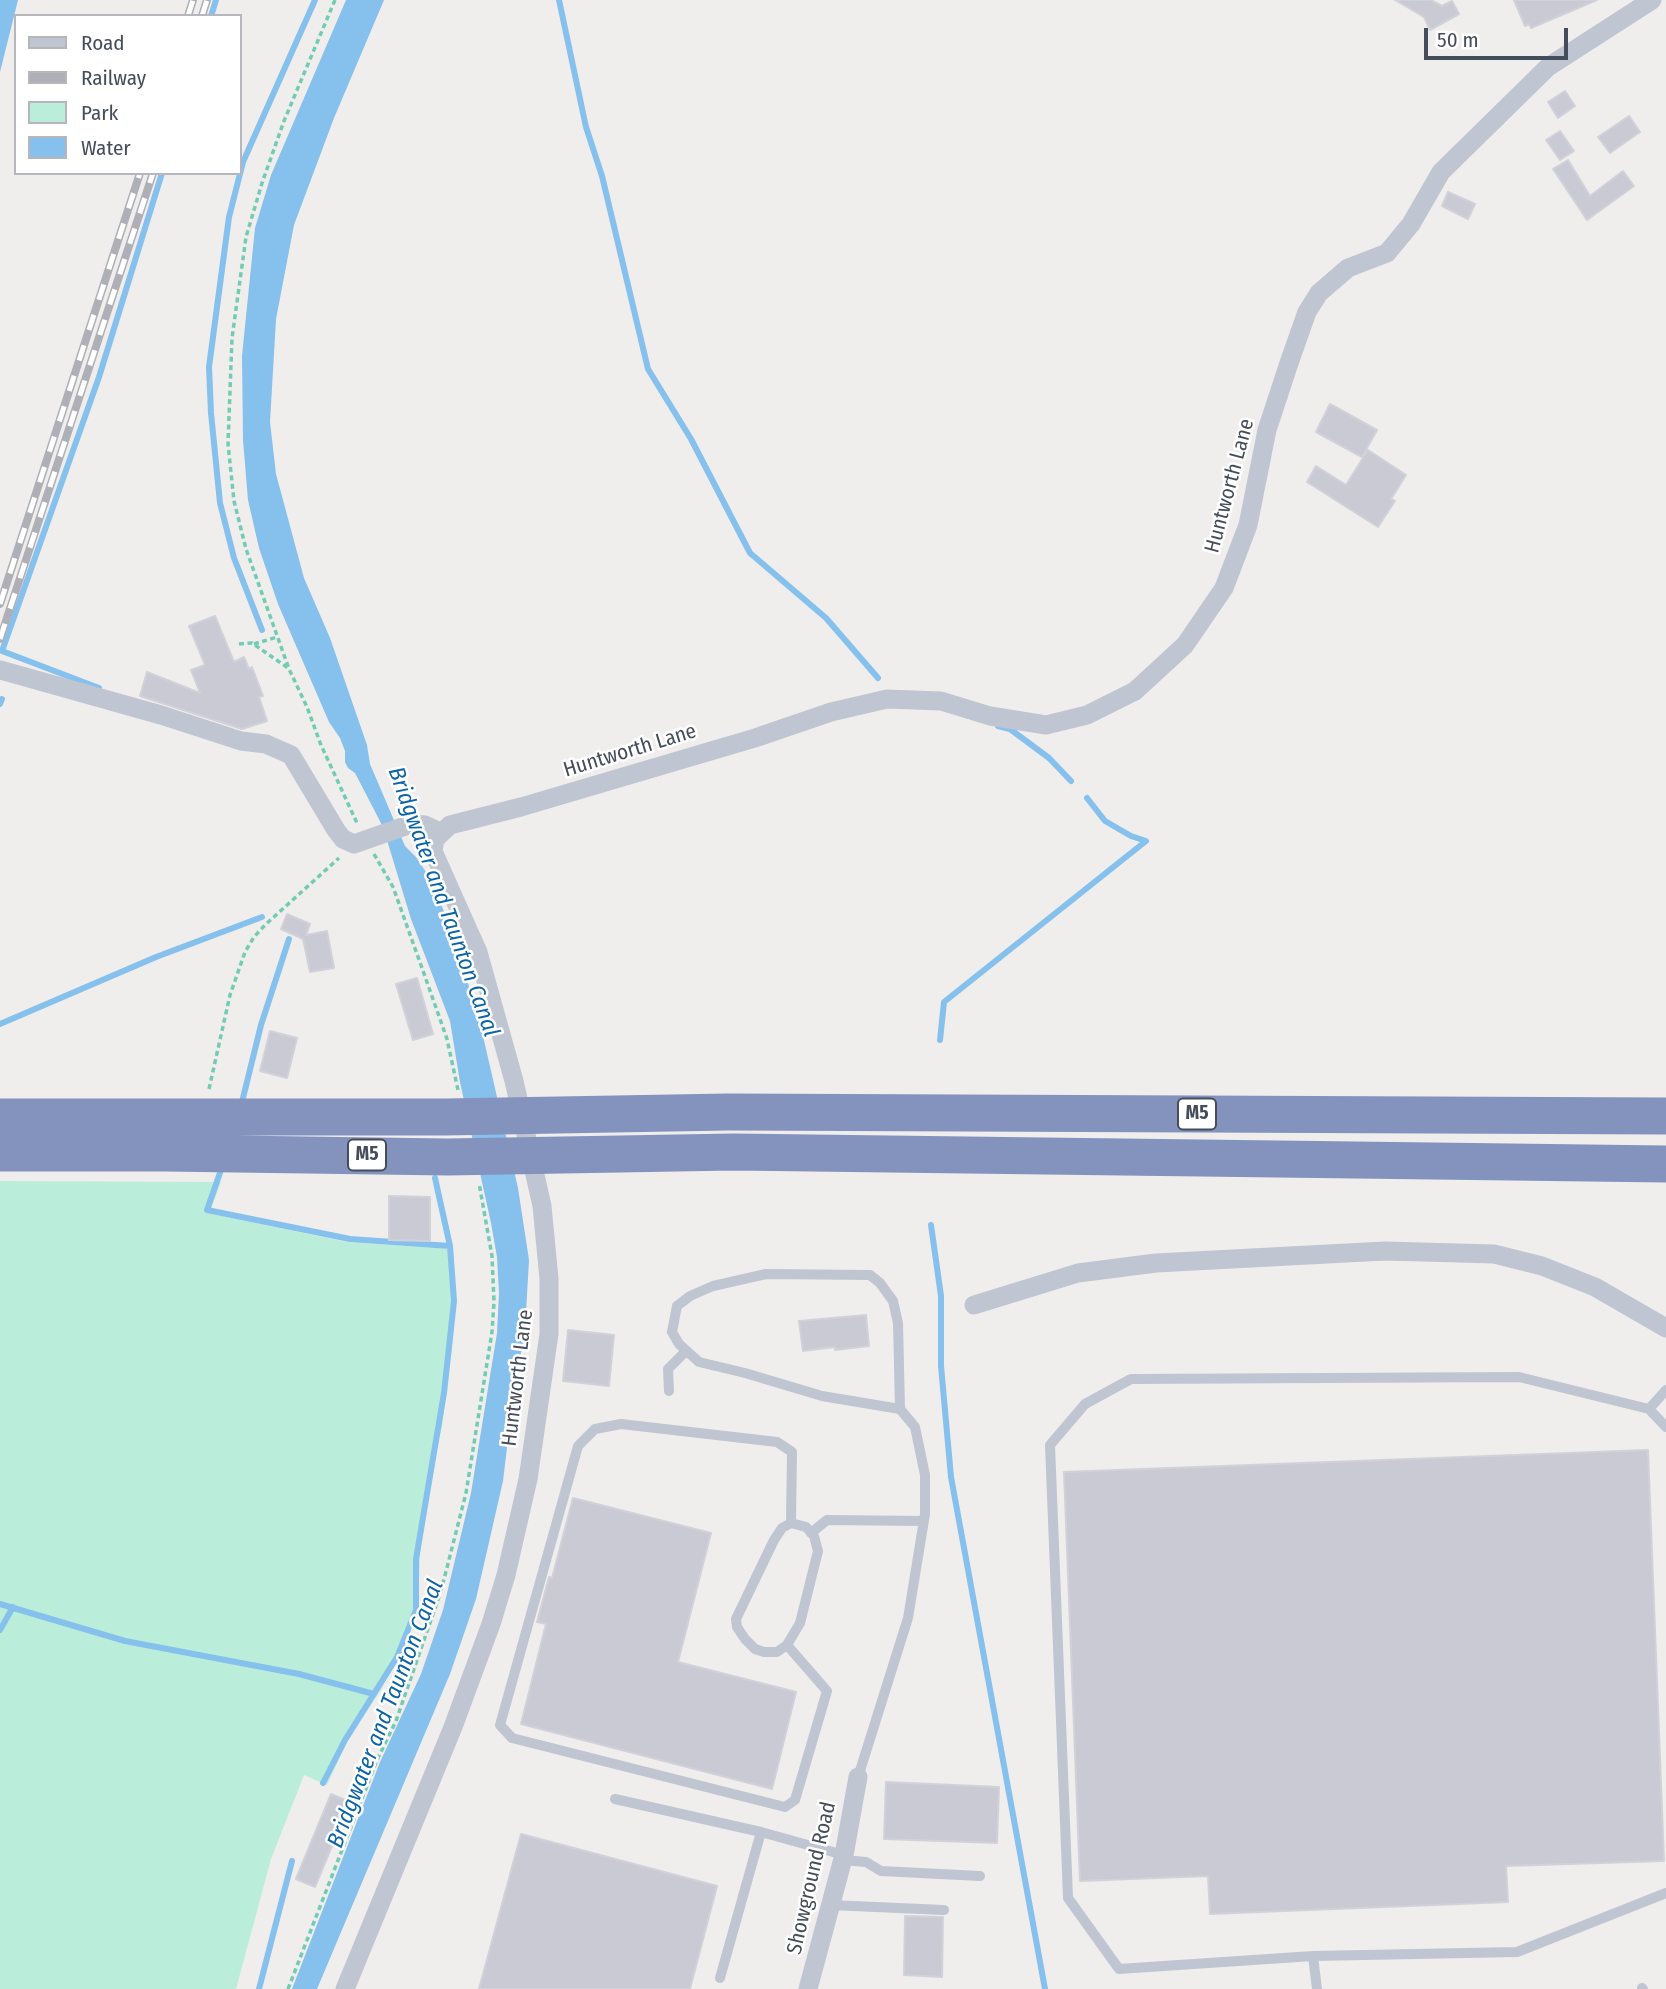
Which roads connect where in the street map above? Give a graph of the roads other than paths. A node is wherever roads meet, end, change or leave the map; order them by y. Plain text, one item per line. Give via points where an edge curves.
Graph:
1 (1652, 0) edge
2 (0, 670) edge
3 (440, 832) junction
4 (1666, 1116) edge
5 (0, 1117) edge
6 (0, 1153) edge
7 (1666, 1164) edge
8 (974, 1305) dead end
9 (1666, 1328) edge
10 (686, 1351) junction
11 (1666, 1390) edge
12 (669, 1391) dead end
13 (900, 1409) junction
14 (1649, 1409) junction
15 (1666, 1427) edge
16 (924, 1521) junction
17 (791, 1523) junction
18 (811, 1533) junction
19 (787, 1645) junction
20 (858, 1777) joint
21 (615, 1799) dead end
22 (761, 1832) junction
23 (843, 1858) junction
24 (980, 1876) dead end
25 (1666, 1893) edge
26 (830, 1905) junction
27 (944, 1910) dead end
28 (1313, 1956) junction
29 (720, 1978) dead end
30 (345, 1989) edge
31 (808, 1989) edge
32 (1317, 1989) edge

1 - 3 street, Huntworth Lane via 1548,68 1441,172 1411,224 1387,253 1348,268 1319,293 1307,312 1267,430 1248,525 1224,588 1185,645 1135,691 1087,715 1046,725 990,716 942,701 887,699 450,825
2 - 3 street via 240,741 266,744 291,755 343,839 360,843 411,824
3 - 30 street, Huntworth Lane via 433,851 478,952 542,1206 549,1334 528,1479 491,1624
4 - 5 highway, M5 via 728,1112
6 - 7 highway, M5 via 448,1157 734,1152
8 - 9 street via 1078,1273 1156,1264 1385,1251 1494,1254 1542,1266 1595,1287
10 - 12 lane via 668,1369
10 - 13 lane via 699,1362 821,1396
10 - 13 lane via 672,1332 677,1306 713,1286 766,1275 870,1275 892,1301 898,1323
11 - 14 lane
13 - 16 lane via 915,1427 925,1475
14 - 15 lane
14 - 28 lane via 1519,1377 1131,1379 1085,1404 1050,1445 1068,1898 1119,1969
16 - 18 lane via 827,1520
16 - 20 lane via 908,1618
17 - 18 lane
17 - 19 lane via 774,1540 736,1619 755,1649 777,1652
17 - 19 lane via 792,1452 777,1442 621,1424 595,1429 578,1446 500,1725 512,1738 785,1807 795,1800 827,1691
18 - 19 lane via 818,1551 800,1623
20 - 23 street, Showground Road
21 - 22 lane
22 - 23 lane
22 - 29 lane
23 - 24 lane via 866,1861 881,1871
23 - 26 street, Showground Road
25 - 28 lane via 1517,1952
26 - 27 lane
26 - 31 street, Showground Road
28 - 32 lane

